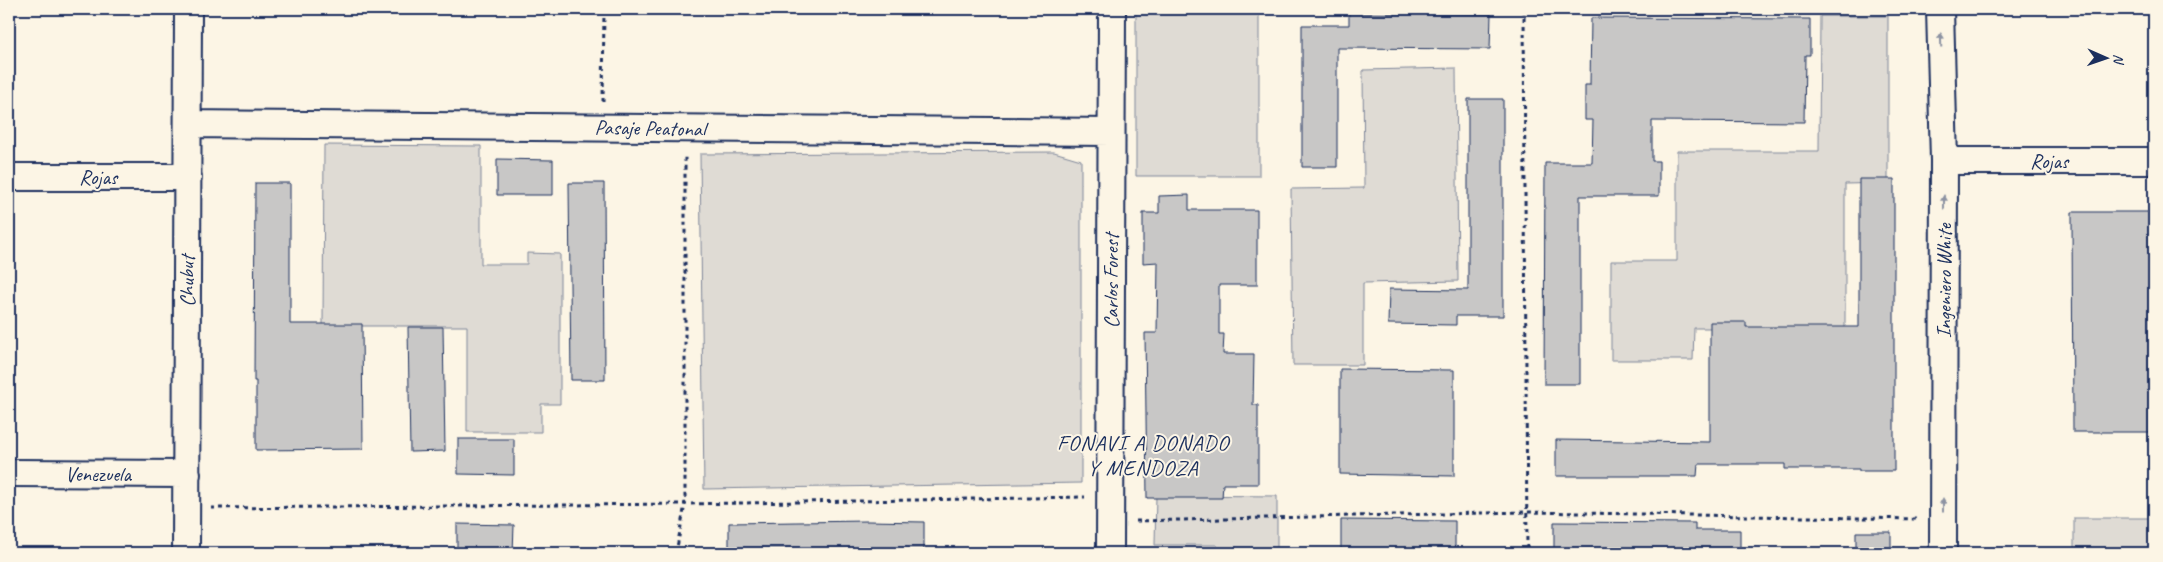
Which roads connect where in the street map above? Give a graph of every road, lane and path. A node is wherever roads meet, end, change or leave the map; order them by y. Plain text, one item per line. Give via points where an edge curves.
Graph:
1 (188, 9) edge
2 (604, 9) edge
3 (1112, 9) edge
4 (1524, 9) edge
5 (1940, 9) edge
6 (188, 124) junction
7 (603, 127) junction
8 (685, 129) junction
9 (1112, 132) junction
10 (2154, 160) edge
11 (1944, 161) junction
12 (9, 177) edge
13 (188, 177) junction
14 (9, 473) edge
15 (187, 474) junction
16 (685, 504) junction
17 (186, 508) junction
18 (1110, 509) junction
19 (1527, 512) junction
20 (1943, 519) junction
21 (186, 553) edge
22 (676, 553) edge
23 (1110, 553) edge
24 (1527, 553) edge
25 (1943, 553) edge

1 - 6 street, Chubut
2 - 7 path
3 - 9 street, Carlos Forest
4 - 19 path
11 -> 5 street, Ingeniero White
6 - 7 street, Pasaje Peatonal
6 - 13 street, Chubut
7 - 8 street, Pasaje Peatonal
8 - 9 street, Pasaje Peatonal
8 - 16 path
9 - 18 street, Carlos Forest
10 - 11 street, Rojas
20 -> 11 street, Ingeniero White
12 - 13 street, Rojas
13 - 15 street, Chubut
14 - 15 street, Venezuela
15 - 17 street, Chubut
16 - 17 path
16 - 18 path
16 - 22 path
17 - 21 street, Chubut
18 - 19 path
18 - 23 street, Carlos Forest
19 - 20 path
19 - 24 path
20 - 25 street, Ingeniero White

